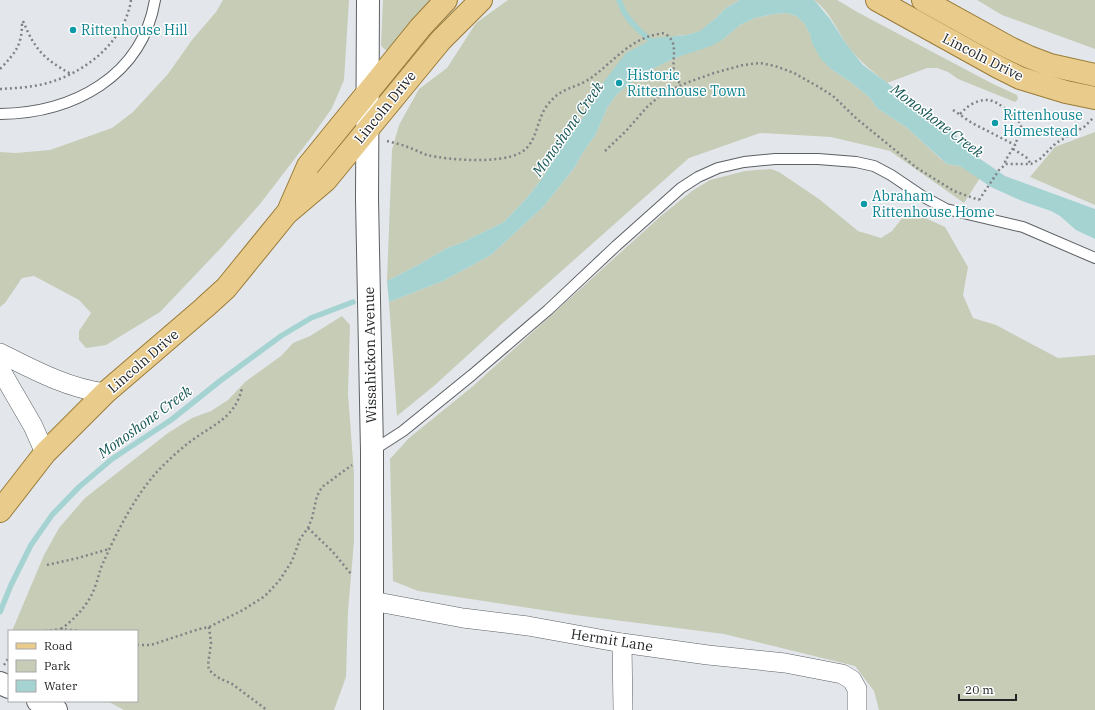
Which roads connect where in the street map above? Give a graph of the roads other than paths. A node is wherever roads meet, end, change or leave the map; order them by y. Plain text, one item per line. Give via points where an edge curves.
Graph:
1 (155, 0) edge
2 (368, 0) edge
3 (446, 0) edge
4 (482, 0) edge
5 (923, 0) edge
6 (881, 1) edge
7 (1095, 75) edge
8 (368, 92) junction
9 (1095, 98) edge
10 (0, 114) edge
11 (368, 128) junction
12 (287, 213) junction
13 (1095, 258) edge
14 (0, 353) edge
15 (0, 369) edge
16 (105, 393) junction
17 (372, 451) junction
18 (45, 453) junction
19 (0, 511) edge
20 (372, 593) junction
21 (622, 642) junction
22 (40, 702) edge
23 (56, 710) edge
24 (372, 710) edge
25 (623, 710) edge
26 (857, 710) edge

1 - 10 lane via 147,29 134,53 100,86 50,108
2 - 8 street, Wissahickon Avenue
3 - 8 main road, Lincoln Drive
4 - 11 main road, Lincoln Drive via 441,40
5 - 7 main road, Lincoln Drive via 1029,57 1050,65
6 - 9 main road, Lincoln Drive via 1020,78
8 - 11 street, Wissahickon Avenue
8 - 12 main road, Lincoln Drive via 308,166
11 - 12 main road, Lincoln Drive via 326,180
11 - 17 street, Wissahickon Avenue
12 - 16 main road, Lincoln Drive via 226,288
13 - 17 lane via 1022,227 946,209 874,166 818,159 775,159 718,168 698,176 681,188 472,375 403,430
14 - 16 street via 54,380
15 - 18 street
16 - 18 main road, Lincoln Drive
17 - 20 street, Wissahickon Avenue
18 - 19 main road, Lincoln Drive
20 - 21 street, Hermit Lane via 463,618
20 - 24 street, Wissahickon Avenue
21 - 25 street
21 - 26 street, Hermit Lane via 785,663 842,674 852,680 857,689
22 - 23 street

